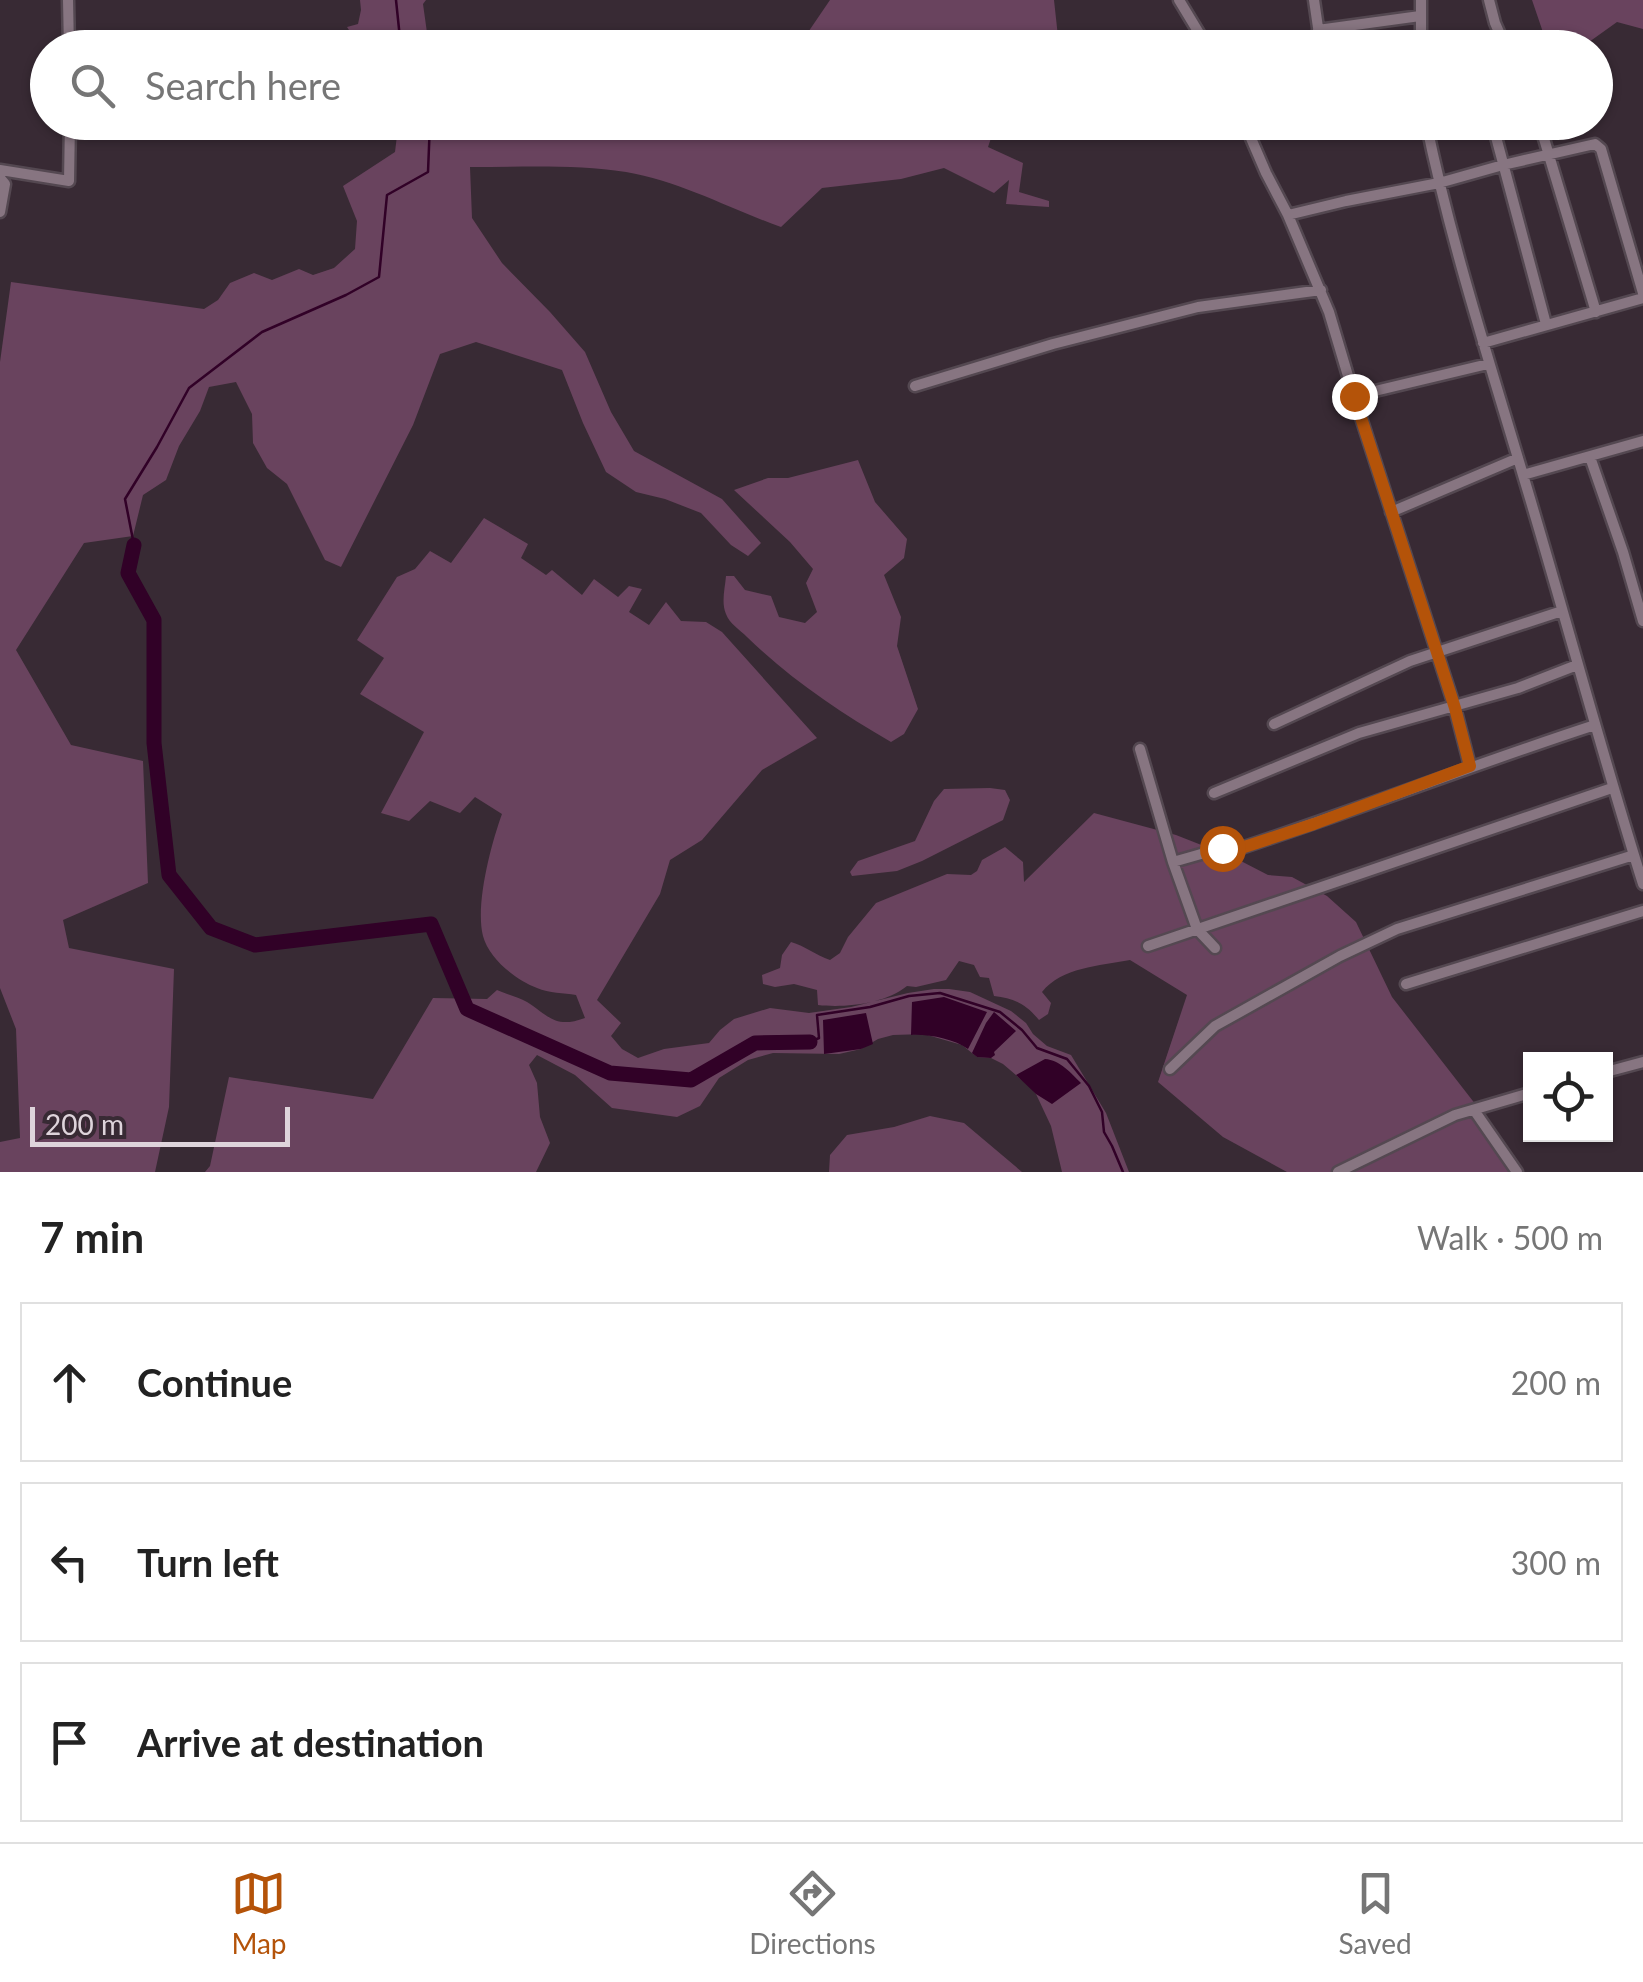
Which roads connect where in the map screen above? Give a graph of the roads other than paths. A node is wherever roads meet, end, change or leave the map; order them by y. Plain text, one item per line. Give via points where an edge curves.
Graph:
1 (68, 0) edge
2 (1179, 0) edge
3 (1314, 0) edge
4 (1420, 0) edge
5 (1489, 0) edge
6 (1420, 16) junction
7 (68, 30) edge
8 (1197, 30) edge
9 (1318, 30) joint
10 (1420, 30) edge
11 (1498, 30) edge
12 (70, 140) edge
13 (1252, 140) edge
14 (1429, 140) edge
15 (1497, 140) edge
16 (1545, 140) edge
17 (1550, 155) junction
18 (1503, 165) junction
19 (0, 170) edge
20 (0, 178) edge
21 (1438, 184) junction
22 (0, 212) edge
23 (1288, 216) junction
24 (1321, 290) junction
25 (1643, 296) edge
26 (1596, 312) junction
27 (1546, 324) junction
28 (1483, 343) junction
29 (1488, 364) junction
30 (915, 386) dead end
31 (1354, 396) junction
32 (1643, 441) edge
33 (1590, 457) junction
34 (1518, 458) junction
35 (1523, 475) junction
36 (1391, 512) junction
37 (1562, 611) junction
38 (1643, 621) edge
39 (1437, 653) junction
40 (1577, 666) junction
41 (1455, 708) junction
42 (1274, 724) dead end
43 (1595, 724) junction
44 (1140, 749) dead end
45 (1470, 766) junction
46 (1612, 788) junction
47 (1214, 793) dead end
48 (1634, 855) junction
49 (1173, 862) junction
50 (1643, 884) edge
51 (1643, 911) edge
52 (1197, 929) junction
53 (1148, 946) dead end
54 (1215, 948) dead end
55 (1406, 984) dead end
56 (1643, 1062) edge
57 (1170, 1068) dead end
58 (1613, 1070) edge
59 (1523, 1095) edge
60 (1474, 1110) junction
61 (1338, 1172) edge
62 (1517, 1172) edge

1 - 7 street
2 - 8 street
3 - 9 street
4 - 6 street
5 - 11 street
6 - 9 street
6 - 10 street
12 - 19 street via 69,181
13 - 23 street
14 - 21 street
15 - 18 street
16 - 17 street
17 - 18 street
17 - 25 street via 1595,144 1600,149
17 - 26 street
18 - 21 street
18 - 27 street
20 - 22 street
21 - 23 street
21 - 28 street
23 - 24 street
24 - 30 street via 1198,307
24 - 31 street
25 - 26 street
26 - 27 street
27 - 28 street
28 - 29 street
29 - 31 street
29 - 34 street
31 - 36 street
32 - 33 street
33 - 35 street
33 - 38 street
34 - 35 street
34 - 36 street
35 - 37 street
36 - 39 street
37 - 39 street
37 - 40 street
39 - 41 street
39 - 42 street
40 - 41 street
40 - 43 street
41 - 45 street
41 - 47 street via 1359,733
43 - 45 street
43 - 46 street
44 - 49 street
45 - 49 street via 1229,852 1222,848
46 - 48 street
46 - 52 street
48 - 50 street
48 - 57 street via 1396,929 1215,1026
49 - 52 street
51 - 55 street
52 - 53 street
52 - 54 street
56 - 58 street
59 - 60 street
60 - 61 street
60 - 62 street

